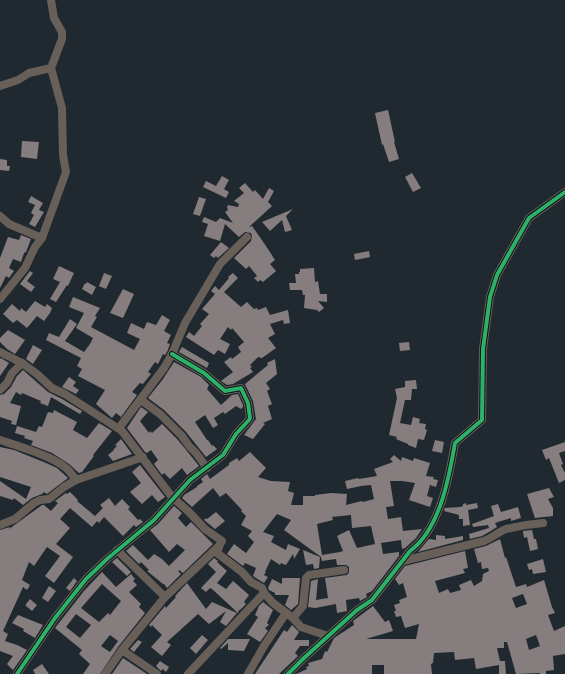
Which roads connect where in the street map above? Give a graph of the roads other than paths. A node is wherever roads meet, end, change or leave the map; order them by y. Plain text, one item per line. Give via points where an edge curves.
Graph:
1 (51, 0) edge
2 (51, 68) junction
3 (0, 86) edge
4 (565, 192) edge
5 (0, 216) edge
6 (247, 236) dead end
7 (42, 238) junction
8 (0, 299) edge
9 (0, 352) edge
10 (172, 354) junction
11 (22, 363) junction
12 (0, 390) edge
13 (141, 400) junction
14 (119, 428) junction
15 (0, 440) edge
16 (143, 457) junction
17 (207, 468) junction
18 (76, 480) junction
19 (174, 499) junction
20 (543, 523) dead end
21 (0, 525) edge
22 (218, 547) junction
23 (117, 550) junction
24 (403, 561) junction
25 (344, 570) dead end
26 (264, 593) junction
27 (165, 597) junction
28 (286, 613) junction
29 (293, 618) junction
30 (328, 636) junction
31 (122, 650) junction
32 (17, 674) edge
33 (104, 674) edge
34 (157, 674) edge
35 (188, 674) edge
36 (248, 674) edge
37 (288, 674) edge

1 - 2 street via 62,39
2 - 3 street via 29,73
2 - 7 street via 62,108 66,172
4 - 24 street via 529,218 498,271 490,297 483,349 482,420 455,443 450,476 435,520
5 - 7 street via 10,224
6 - 10 street via 220,264 185,323
7 - 8 street via 25,268
9 - 11 street
10 - 13 street
10 - 17 street via 204,373 225,391 241,388 248,403 249,420 236,434 223,455
11 - 12 street
11 - 14 street via 52,388
13 - 14 street
13 - 17 street via 160,414 182,436
14 - 16 street
15 - 18 street via 59,463 70,471
16 - 18 street
16 - 19 street
17 - 19 street via 190,480
18 - 21 street via 49,499 34,503 15,519
19 - 22 street via 205,529 222,541
19 - 23 street via 154,520
20 - 24 street via 506,529 484,541
22 - 26 street via 217,552 251,582 262,588
22 - 27 street
23 - 27 street
23 - 32 street via 86,578
24 - 30 street via 372,600
25 - 29 street via 309,575 306,578 303,606
26 - 28 street
26 - 35 street
27 - 31 street
28 - 29 street
28 - 36 street
29 - 30 street via 303,628
30 - 37 street
31 - 33 street
31 - 34 street

